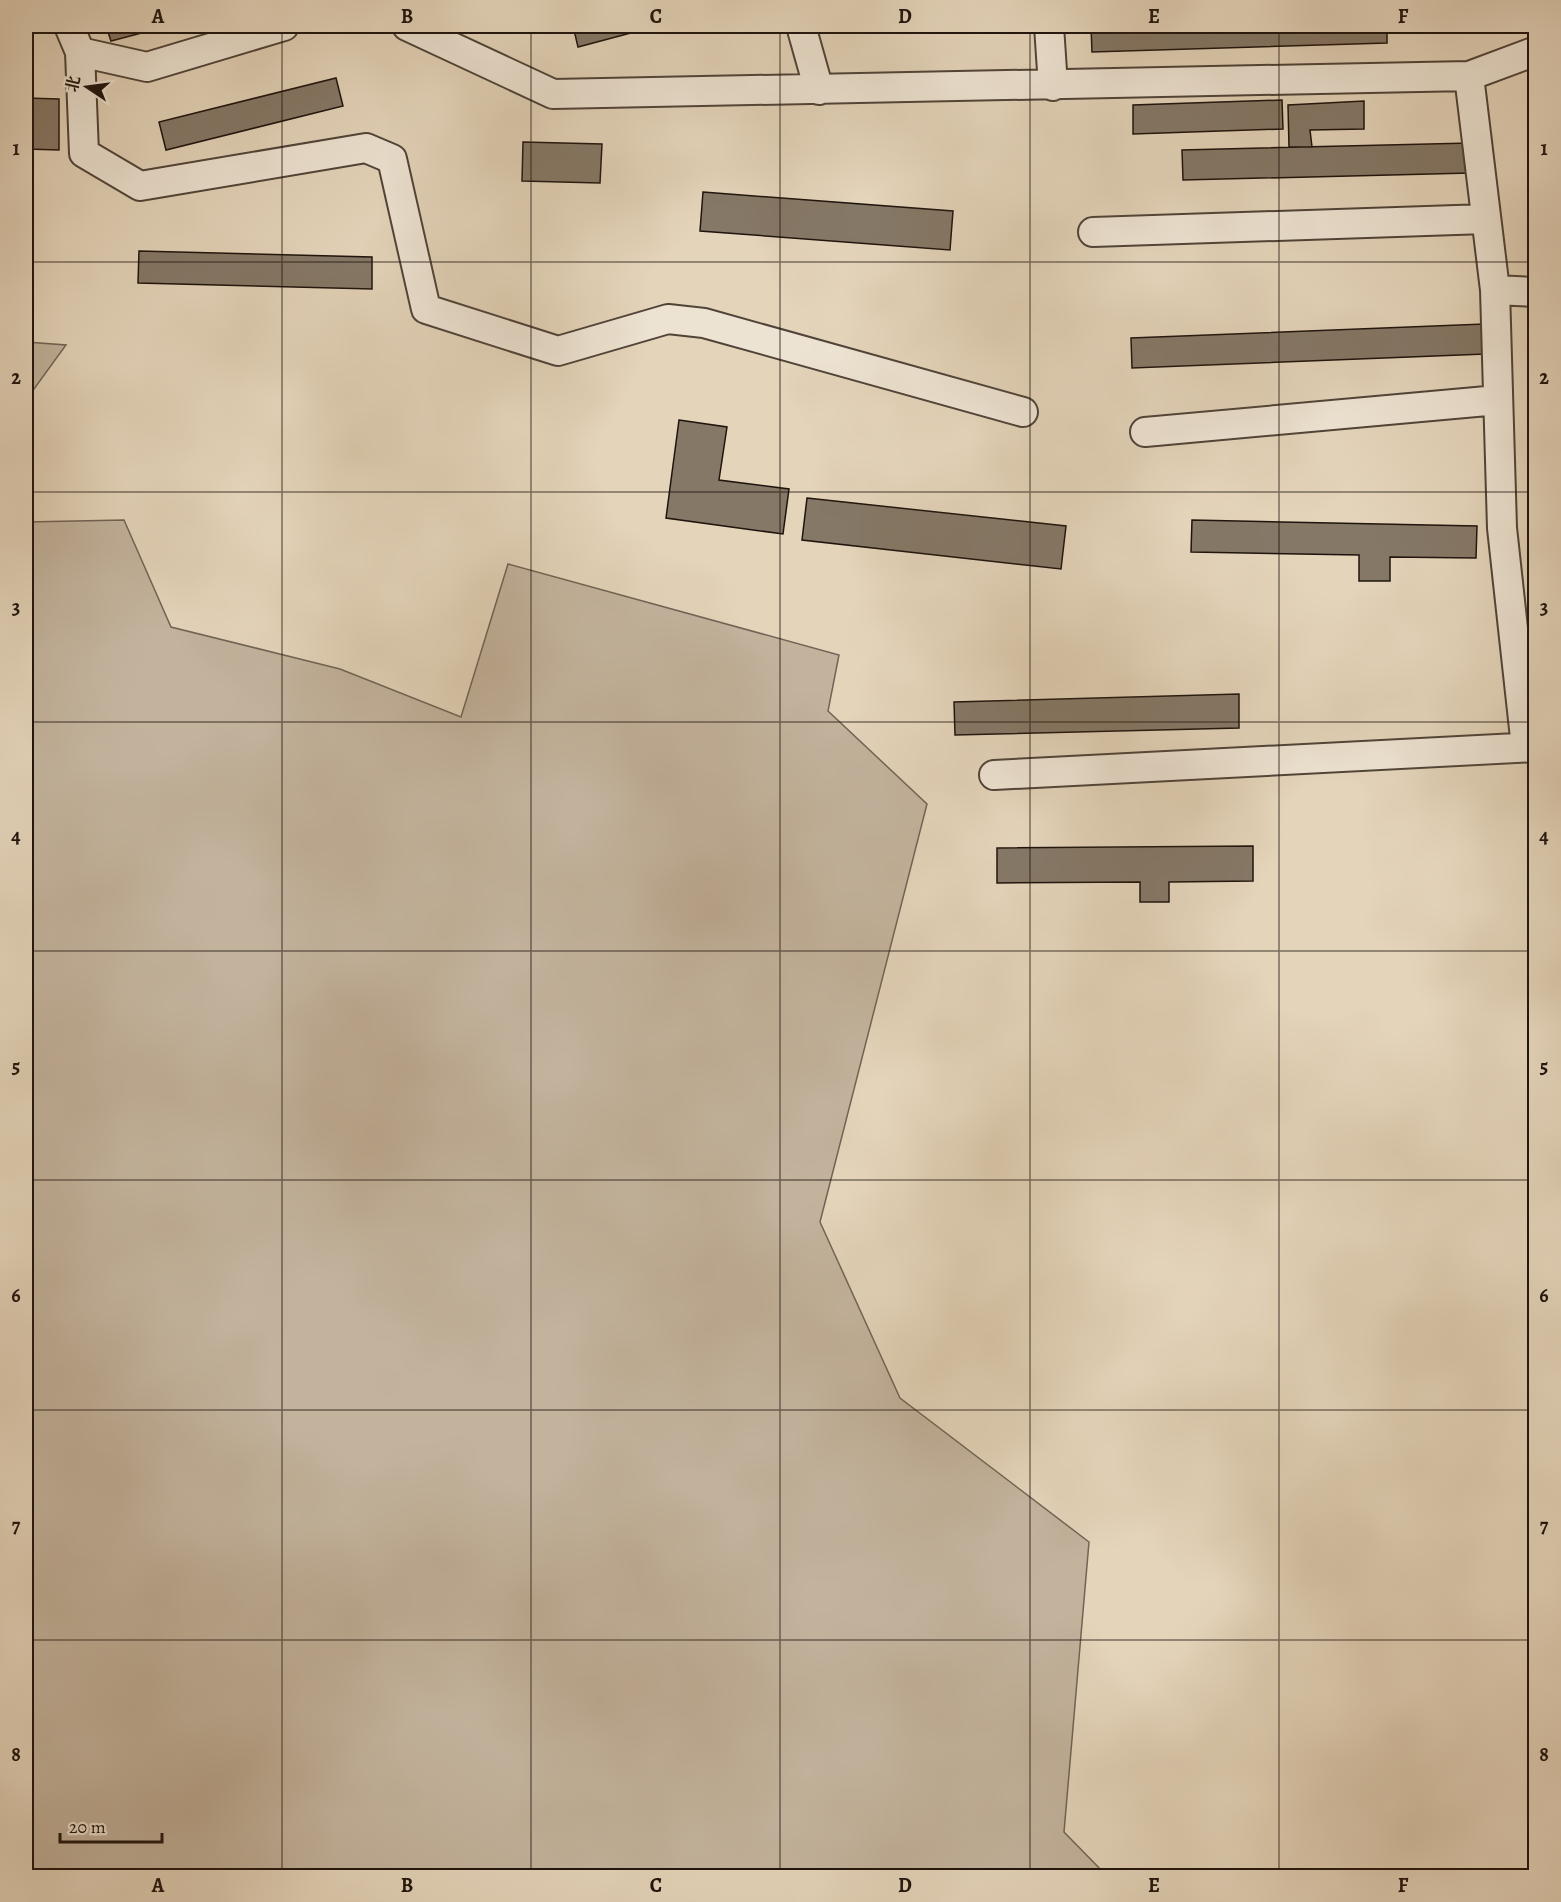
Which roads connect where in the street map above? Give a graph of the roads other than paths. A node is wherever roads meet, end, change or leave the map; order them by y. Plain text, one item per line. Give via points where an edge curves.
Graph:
1 (69, 26) edge
2 (284, 26) edge
3 (407, 26) edge
4 (801, 26) edge
5 (1049, 26) edge
6 (1536, 51) edge
7 (80, 52) junction
8 (1469, 76) junction
9 (1053, 86) junction
10 (819, 90) junction
11 (1486, 219) junction
12 (1093, 232) dead end
13 (1495, 290) junction
14 (1536, 292) edge
15 (1498, 400) junction
16 (1023, 412) dead end
17 (1145, 432) dead end
18 (1531, 747) edge
19 (994, 775) dead end

1 - 7 street
2 - 7 street via 147,67
3 - 10 street via 553,94
4 - 10 street
5 - 9 street
6 - 8 street
7 - 16 street via 84,153 140,186 366,148 392,159 426,309 558,351 668,319 704,322
8 - 9 street
8 - 11 street
9 - 10 street
11 - 12 street
11 - 13 street
13 - 14 street
13 - 15 street
15 - 17 street
15 - 18 street via 1502,528
18 - 19 street

